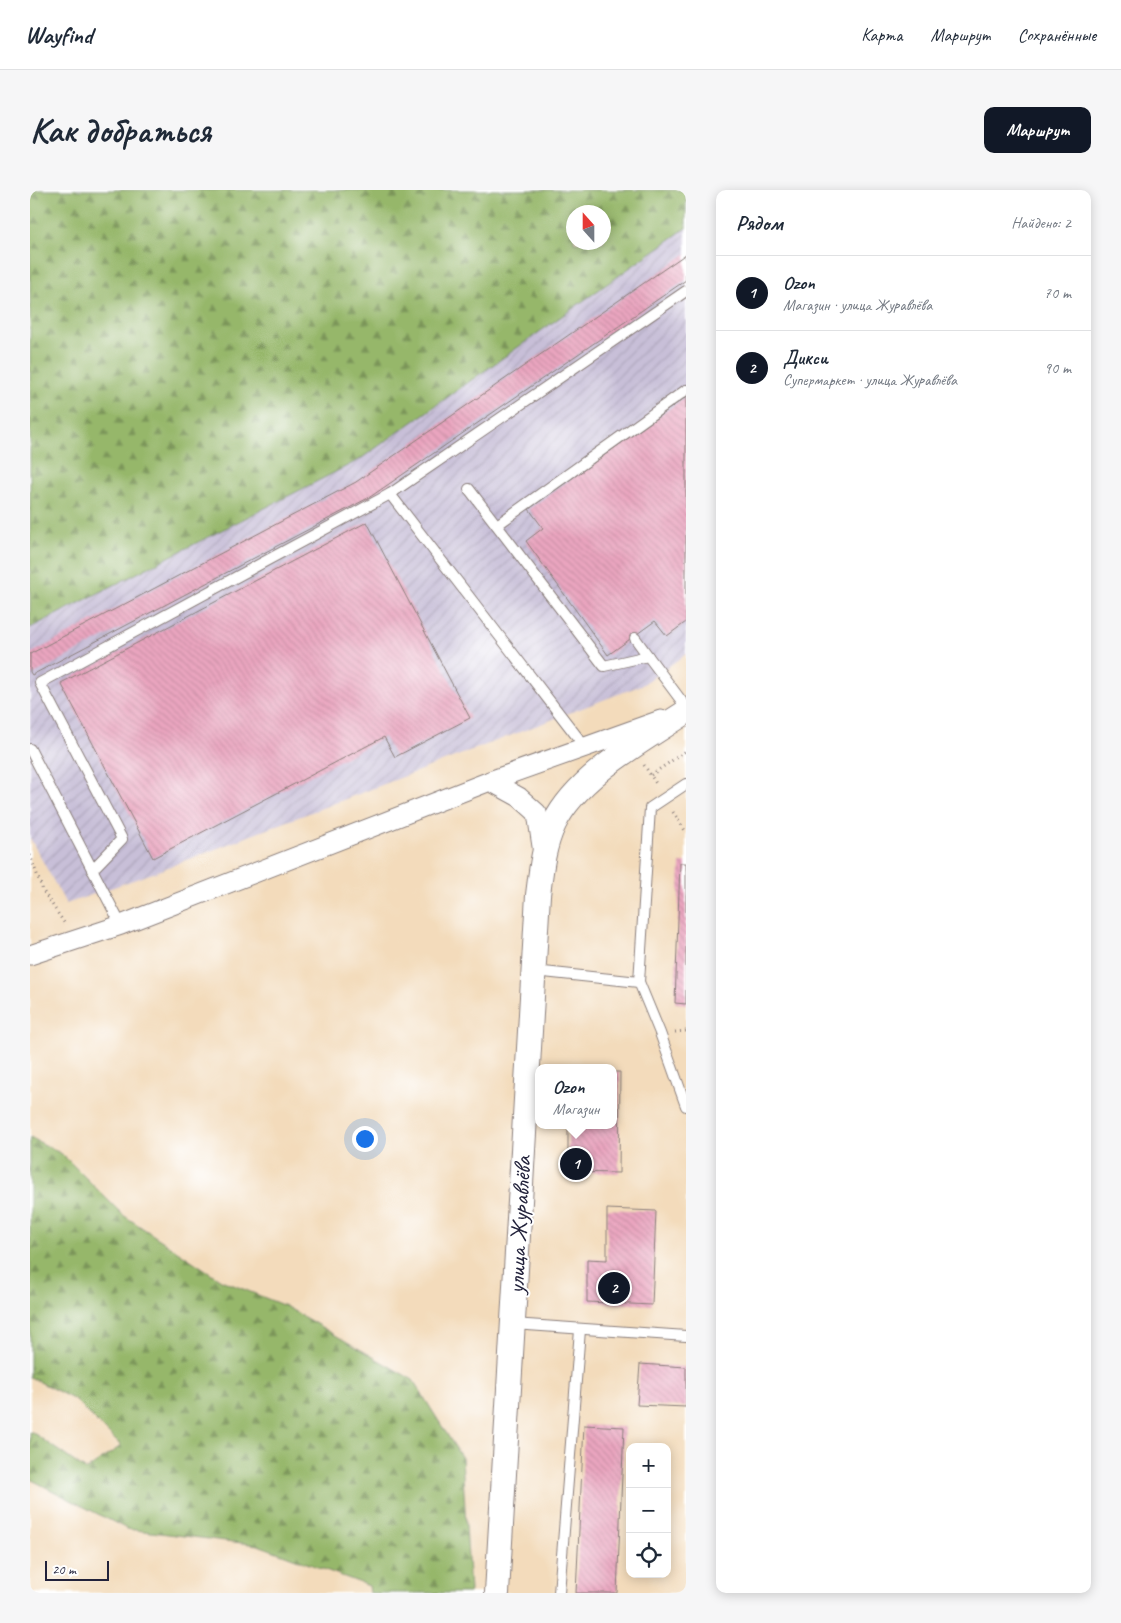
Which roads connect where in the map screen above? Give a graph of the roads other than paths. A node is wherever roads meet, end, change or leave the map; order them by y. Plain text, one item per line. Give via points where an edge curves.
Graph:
1 (686, 291) edge
2 (686, 390) edge
3 (469, 488) dead end
4 (390, 494) junction
5 (497, 525) junction
6 (635, 638) dead end
7 (648, 656) junction
8 (686, 707) edge
9 (686, 711) edge
10 (585, 747) junction
11 (30, 749) edge
12 (490, 780) junction
13 (686, 784) edge
14 (544, 854) junction
15 (92, 870) junction
16 (121, 925) junction
17 (30, 955) edge
18 (534, 971) junction
19 (639, 982) junction
20 (684, 1092) edge
21 (686, 1106) edge
22 (514, 1324) junction
23 (580, 1330) junction
24 (686, 1336) edge
25 (497, 1593) edge
26 (558, 1593) edge

1 - 4 lane
2 - 5 lane
3 - 5 lane
4 - 10 lane
4 - 15 lane via 40,683 122,840
5 - 7 lane via 604,666
6 - 7 lane
7 - 8 lane
9 - 10 street
9 - 14 street, улица Журавлёва via 614,760 573,796 554,824
10 - 12 street
11 - 15 lane
12 - 14 street via 537,813
12 - 16 street
13 - 19 lane via 650,808
14 - 18 street, улица Журавлёва
15 - 16 lane
16 - 17 street
18 - 19 lane
18 - 22 street, улица Журавлёва
19 - 20 lane
20 - 21 lane
22 - 23 lane
22 - 25 street, улица Журавлёва
23 - 24 lane
23 - 26 lane

